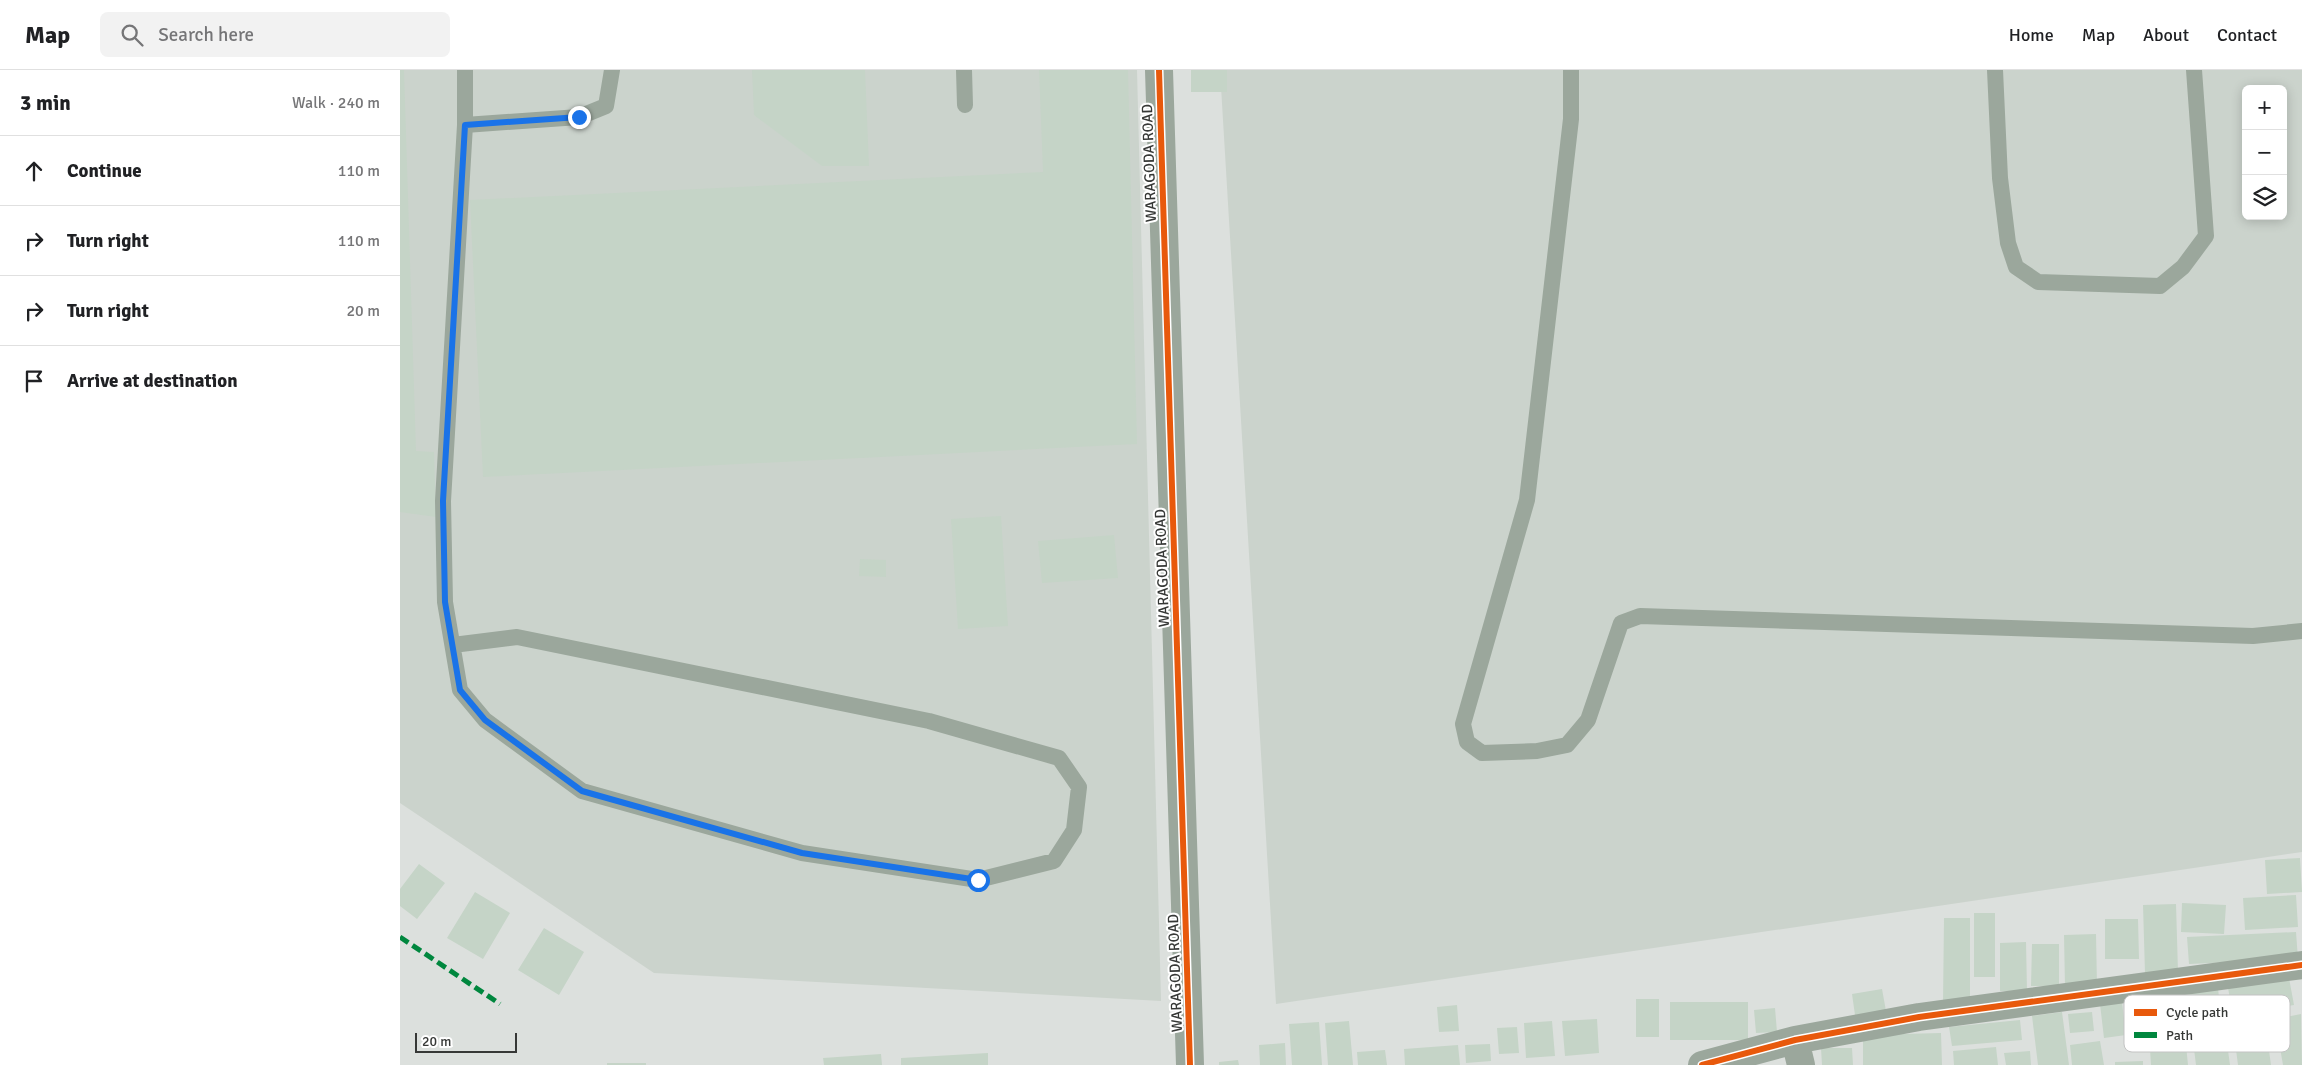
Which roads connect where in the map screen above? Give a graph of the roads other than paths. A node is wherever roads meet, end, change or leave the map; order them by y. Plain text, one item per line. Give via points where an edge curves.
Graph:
1 (465, 70) edge
2 (612, 70) edge
3 (964, 70) edge
4 (1159, 70) edge
5 (1571, 70) edge
6 (1995, 70) edge
7 (2194, 70) edge
8 (965, 105) dead end
9 (465, 125) junction
10 (2302, 632) edge
11 (452, 645) junction
12 (2302, 965) edge
13 (1798, 1052) edge
14 (1190, 1065) edge
15 (1702, 1065) edge

1 - 9 lane
2 - 9 lane via 606,106 579,117
3 - 8 lane
4 - 14 street, WARAGODA ROAD
5 - 10 lane via 1571,119 1527,500 1463,724 1467,742 1482,752 1537,751 1567,745 1588,720 1620,623 1640,616 2253,636
6 - 7 lane via 2000,178 2008,243 2016,267 2038,282 2160,286 2183,267 2206,236
9 - 11 lane via 443,501 445,602
11 - 11 lane via 460,690 485,720 582,791 802,853 978,880 1054,861 1074,830 1079,787 1059,758 929,721 517,637
12 - 13 street via 1919,1017
13 - 15 street

